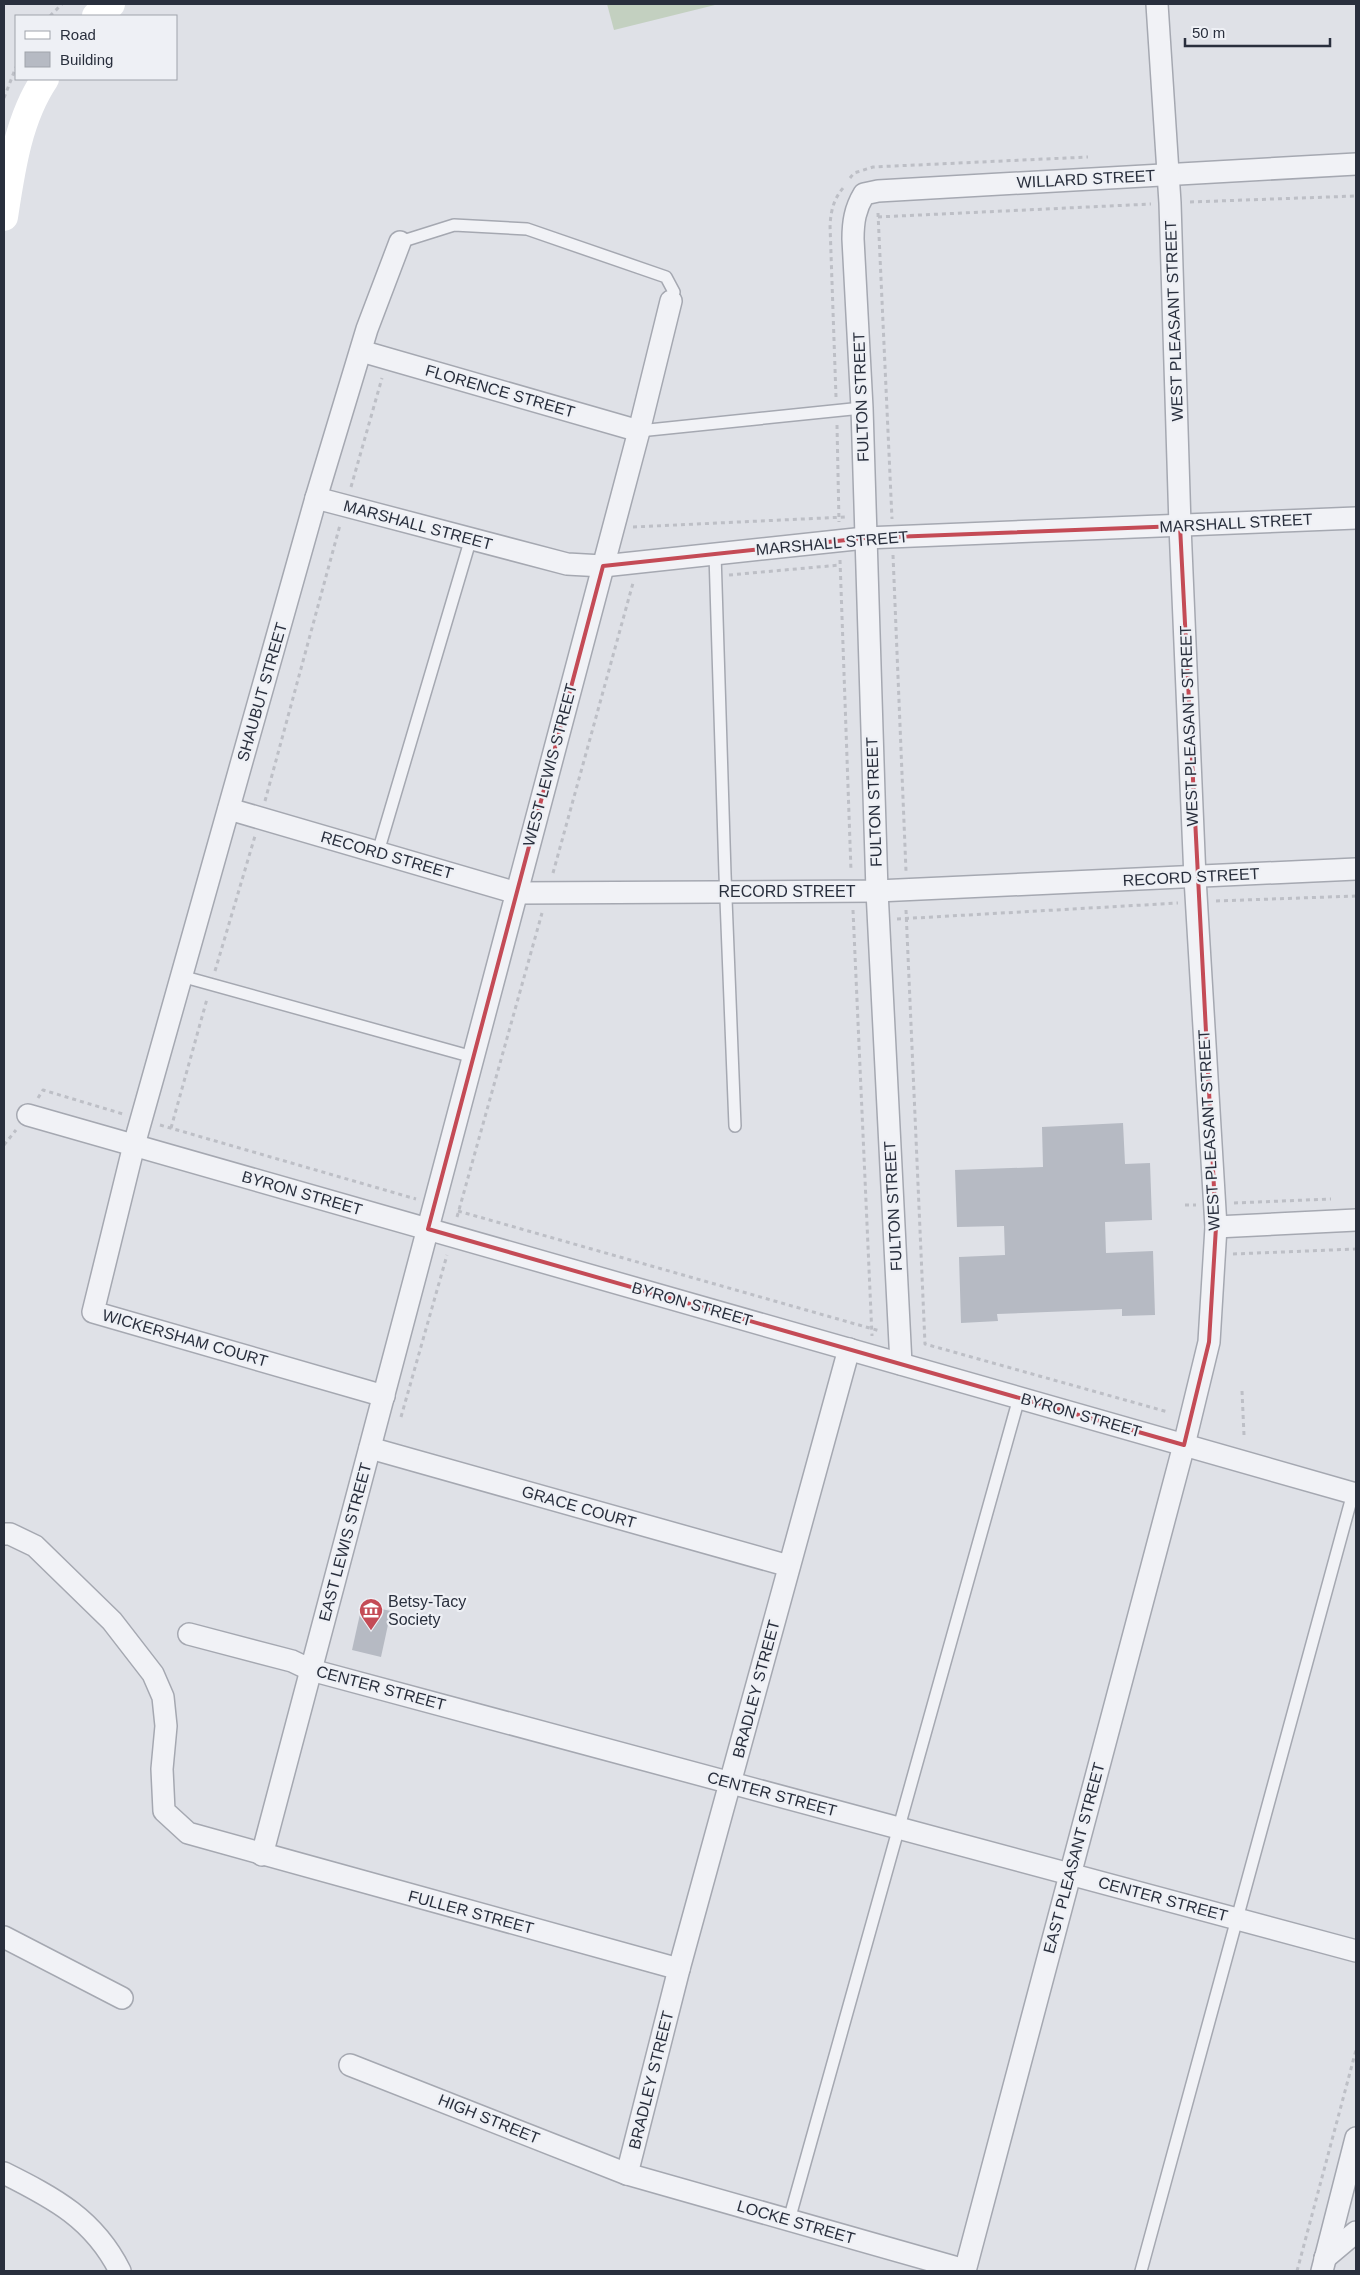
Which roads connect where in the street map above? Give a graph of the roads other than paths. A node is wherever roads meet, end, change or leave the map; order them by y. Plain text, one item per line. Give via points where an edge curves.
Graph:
1 (111, 4) edge
2 (1157, 4) edge
3 (97, 15) edge
4 (44, 80) edge
5 (1356, 164) edge
6 (1168, 175) junction
7 (4, 217) edge
8 (853, 239) joint
9 (400, 242) joint
10 (671, 301) joint
11 (361, 351) junction
12 (862, 408) junction
13 (639, 431) junction
14 (316, 498) junction
15 (1356, 518) edge
16 (1180, 526) junction
17 (470, 538) junction
18 (865, 538) junction
19 (715, 554) junction
20 (603, 566) junction
21 (229, 809) junction
22 (378, 852) junction
23 (1356, 869) edge
24 (1195, 878) junction
25 (877, 891) junction
26 (725, 892) junction
27 (517, 893) junction
28 (182, 976) junction
29 (474, 1057) junction
30 (28, 1115) road end
31 (735, 1126) dead end
32 (134, 1145) junction
33 (1356, 1220) edge
34 (1216, 1227) junction
35 (428, 1229) junction
36 (849, 1349) junction
37 (901, 1364) junction
38 (384, 1396) junction
39 (1019, 1398) junction
40 (1184, 1445) junction
41 (370, 1448) junction
42 (1355, 1493) edge
43 (4, 1534) edge
44 (789, 1566) junction
45 (189, 1634) dead end
46 (311, 1670) junction
47 (731, 1783) junction
48 (899, 1828) junction
49 (262, 1855) junction
50 (1069, 1874) junction
51 (1237, 1919) junction
52 (4, 1937) edge
53 (1356, 1951) edge
54 (679, 1969) junction
55 (122, 1998) dead end
56 (350, 2065) dead end
57 (1356, 2138) edge
58 (4, 2173) edge
59 (627, 2174) junction
60 (790, 2220) junction
61 (1356, 2232) edge
62 (1323, 2265) edge
63 (120, 2271) edge
64 (965, 2271) edge
65 (1141, 2271) edge

1 - 3 street
2 - 6 street, WEST PLEASANT STREET
4 - 7 street via 21,131
5 - 6 street, WILLARD STREET
6 - 8 street, WILLARD STREET via 878,191 864,194 853,219
6 - 16 street, WEST PLEASANT STREET
8 - 12 street, FULTON STREET
9 - 10 lane via 454,225 527,229 666,278 674,292
9 - 11 street, SHAUBUT STREET
10 - 13 street, WEST LEWIS STREET
11 - 13 street, FLORENCE STREET
11 - 14 street, SHAUBUT STREET
12 - 13 lane
12 - 18 street, FULTON STREET
13 - 20 street, WEST LEWIS STREET
14 - 17 street, MARSHALL STREET
14 - 21 street, SHAUBUT STREET
15 - 16 street, MARSHALL STREET
16 - 18 street, MARSHALL STREET
16 - 24 street, WEST PLEASANT STREET
17 - 20 street, MARSHALL STREET via 567,564
17 - 22 lane
18 - 19 street, MARSHALL STREET
18 - 25 street, FULTON STREET
19 - 20 street, MARSHALL STREET
19 - 26 lane
20 - 27 street, WEST LEWIS STREET
21 - 22 street, RECORD STREET
21 - 28 street, SHAUBUT STREET
22 - 27 street, RECORD STREET
23 - 24 street, RECORD STREET
24 - 25 street, RECORD STREET
24 - 34 street, WEST PLEASANT STREET
25 - 26 street, RECORD STREET
25 - 37 street, FULTON STREET
26 - 27 street, RECORD STREET
26 - 31 lane
27 - 29 street, WEST LEWIS STREET
28 - 29 lane
28 - 32 street, SHAUBUT STREET
29 - 35 street, WEST LEWIS STREET
30 - 32 street, BYRON STREET
32 - 35 street, BYRON STREET
32 - 38 street, WICKERSHAM COURT via 93,1312
33 - 34 street
34 - 40 street, WEST PLEASANT STREET via 1209,1342
35 - 36 street, BYRON STREET
35 - 38 street, EAST LEWIS STREET
36 - 37 street, BYRON STREET
36 - 44 street, BRADLEY STREET
37 - 39 street, BYRON STREET
38 - 41 street, EAST LEWIS STREET
39 - 40 street, BYRON STREET
39 - 48 lane
40 - 42 street, BYRON STREET
40 - 50 street, EAST PLEASANT STREET
41 - 44 street, GRACE COURT
41 - 46 street, EAST LEWIS STREET
42 - 51 lane
43 - 49 street, FULLER STREET via 35,1546 112,1621 153,1674 163,1697 166,1726 162,1769 164,1810 188,1832
44 - 47 street, BRADLEY STREET
45 - 46 street, CENTER STREET via 292,1661
46 - 47 street, CENTER STREET
46 - 49 street, EAST LEWIS STREET
47 - 48 street, CENTER STREET
47 - 54 street, BRADLEY STREET
48 - 50 street, CENTER STREET
48 - 60 lane
49 - 54 street, FULLER STREET
50 - 51 street, CENTER STREET
50 - 64 street, EAST PLEASANT STREET
51 - 53 street, CENTER STREET
51 - 65 lane
52 - 55 street
54 - 59 street, BRADLEY STREET
56 - 59 street, HIGH STREET
57 - 62 street
58 - 63 street via 49,2195 84,2221 105,2245
59 - 60 street, LOCKE STREET
60 - 64 street, LOCKE STREET
61 - 62 street

